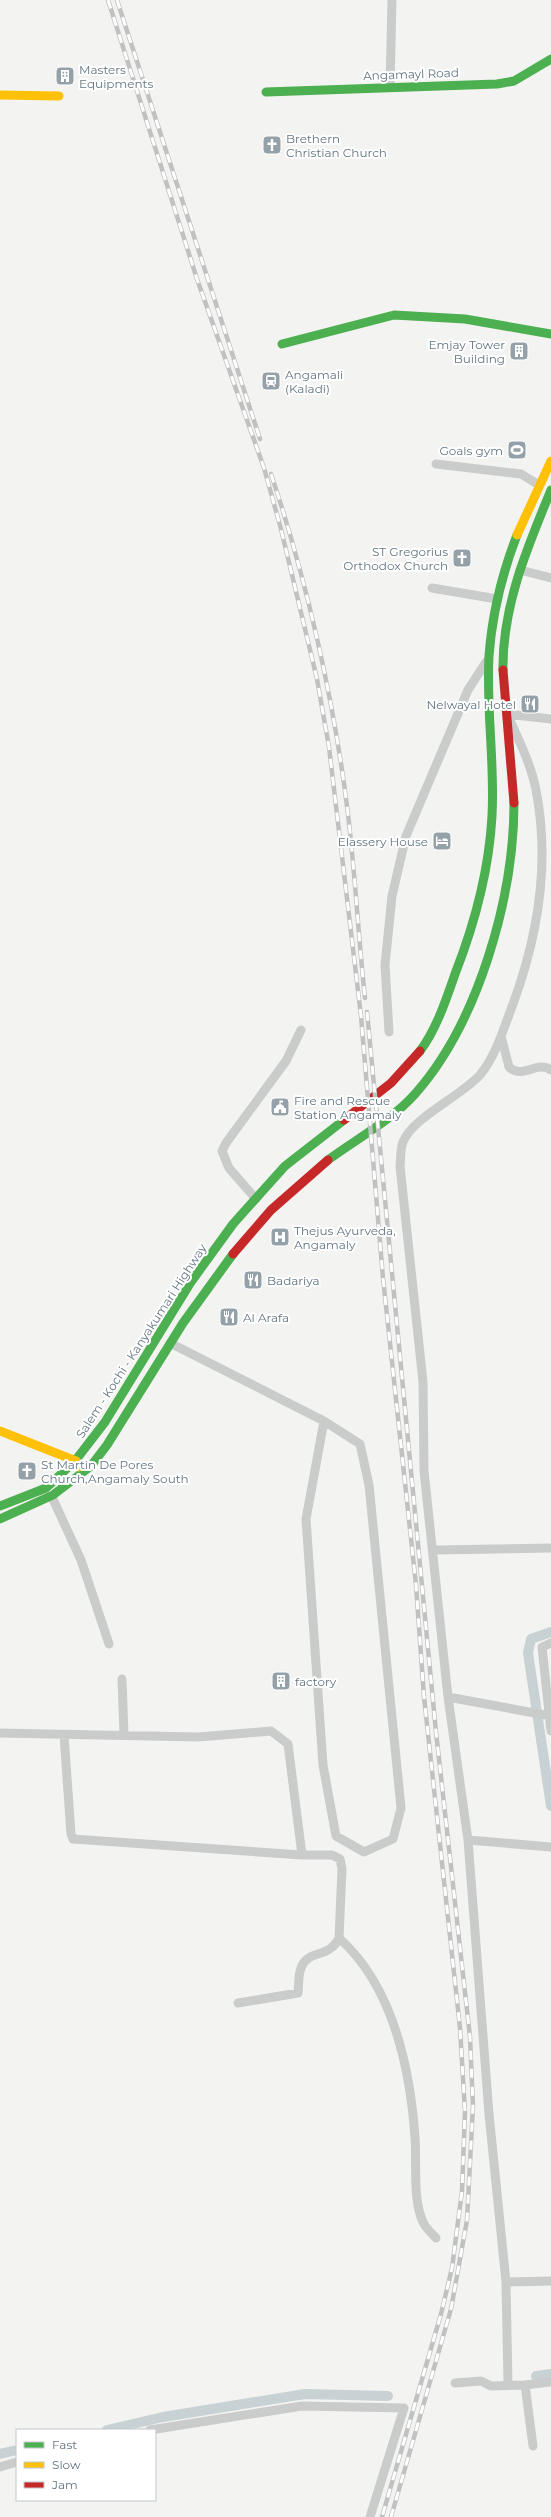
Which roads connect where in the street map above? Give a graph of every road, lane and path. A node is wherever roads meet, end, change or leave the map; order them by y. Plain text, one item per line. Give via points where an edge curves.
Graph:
1 (392, 0) edge
2 (551, 59) edge
3 (390, 87) junction
4 (266, 92) dead end
5 (0, 95) edge
6 (59, 96) dead end
7 (551, 334) edge
8 (282, 344) dead end
9 (551, 460) edge
10 (436, 464) dead end
11 (538, 485) junction
12 (551, 490) edge
13 (520, 570) junction
14 (551, 578) edge
15 (432, 588) dead end
16 (497, 600) junction
17 (489, 657) junction
18 (507, 714) junction
19 (551, 719) edge
20 (301, 1030) dead end
21 (389, 1032) dead end
22 (500, 1036) junction
23 (551, 1070) edge
24 (286, 1180) junction
25 (256, 1199) junction
26 (170, 1344) junction
27 (324, 1421) junction
28 (0, 1431) edge
29 (76, 1461) junction
30 (83, 1474) junction
31 (52, 1497) junction
32 (0, 1506) edge
33 (0, 1519) edge
34 (551, 1548) edge
35 (434, 1550) junction
36 (551, 1643) edge
37 (109, 1644) dead end
38 (122, 1679) dead end
39 (448, 1697) junction
40 (547, 1715) edge
41 (551, 1731) edge
42 (0, 1733) edge
43 (64, 1734) junction
44 (124, 1735) junction
45 (468, 1840) junction
46 (551, 1847) edge
47 (302, 1855) junction
48 (339, 1938) junction
49 (238, 2003) dead end
50 (436, 2238) dead end
51 (551, 2281) edge
52 (506, 2282) junction
53 (551, 2382) edge
54 (455, 2383) dead end
55 (508, 2384) junction
56 (525, 2384) junction
57 (156, 2429) edge
58 (533, 2446) dead end
59 (16, 2462) edge
60 (0, 2467) edge
61 (370, 2517) edge

1 - 3 street
2 - 3 main road, Angamayl Road via 514,81 497,84
3 - 4 main road, Angamayl Road
5 - 6 main road
7 - 8 main road via 465,319 394,315
9 - 11 main road, Salem - Kochi - Kanyakumari Highway
10 - 11 street via 521,474
11 - 12 main road
11 - 16 main road, Salem - Kochi - Kanyakumari Highway via 509,554
12 - 13 main road, Salem - Kochi - Kanyakumari Highway via 525,550
13 - 14 street
13 - 18 main road, Salem - Kochi - Kanyakumari Highway via 506,621 503,661
15 - 16 street
16 - 17 main road, Salem - Kochi - Kanyakumari Highway
17 - 21 street via 468,690 406,836 392,896 385,965
17 - 24 main road, Salem - Kochi - Kanyakumari Highway via 494,807 486,867 470,930 426,1042 383,1091 331,1129
18 - 19 street
18 - 22 street via 536,790 540,825 540,880 534,933 522,978
18 - 24 main road, Salem - Kochi - Kanyakumari Highway via 514,806 510,860 490,947 464,1014 446,1049 422,1086 380,1125 341,1151
20 - 25 street via 286,1061 222,1151 229,1168
22 - 23 street via 512,1070 522,1072 540,1066
22 - 35 street via 481,1074 416,1124 403,1142 400,1166 423,1382 424,1471
24 - 25 main road, Salem - Kochi - Kanyakumari Highway
24 - 26 main road, Salem - Kochi - Kanyakumari Highway via 217,1274
25 - 29 main road, Salem - Kochi - Kanyakumari Highway via 192,1279 111,1413
26 - 27 street
26 - 30 main road, Salem - Kochi - Kanyakumari Highway via 109,1441
27 - 27 street via 360,1444 369,1485 401,1801 393,1839 364,1852 336,1836 323,1765 306,1519
28 - 29 main road
29 - 30 main road
29 - 32 main road, Salem - Kochi - Kanyakumari Highway via 49,1486
30 - 31 main road, Salem - Kochi - Kanyakumari Highway
31 - 33 main road, Salem - Kochi - Kanyakumari Highway
31 - 37 street via 81,1560
34 - 35 street
35 - 39 street
36 - 40 street via 542,1647
38 - 44 street
39 - 40 street
39 - 45 street
40 - 41 street
42 - 43 street
43 - 44 street
43 - 47 street via 73,1839
44 - 47 street via 198,1737 271,1731 279,1735 288,1744
45 - 46 street
45 - 52 street via 489,2114
47 - 48 street via 332,1855 340,1859 342,1869
48 - 49 street via 330,1951 311,1956 304,1962 300,1969 298,1993
48 - 50 street via 367,1968 380,1989 390,2014 407,2077 413,2113 418,2208 424,2224
51 - 52 street
52 - 55 street
53 - 56 street
54 - 55 street via 481,2381 490,2386
55 - 56 street
56 - 58 street
57 - 61 street via 302,2406 404,2408
59 - 60 street

